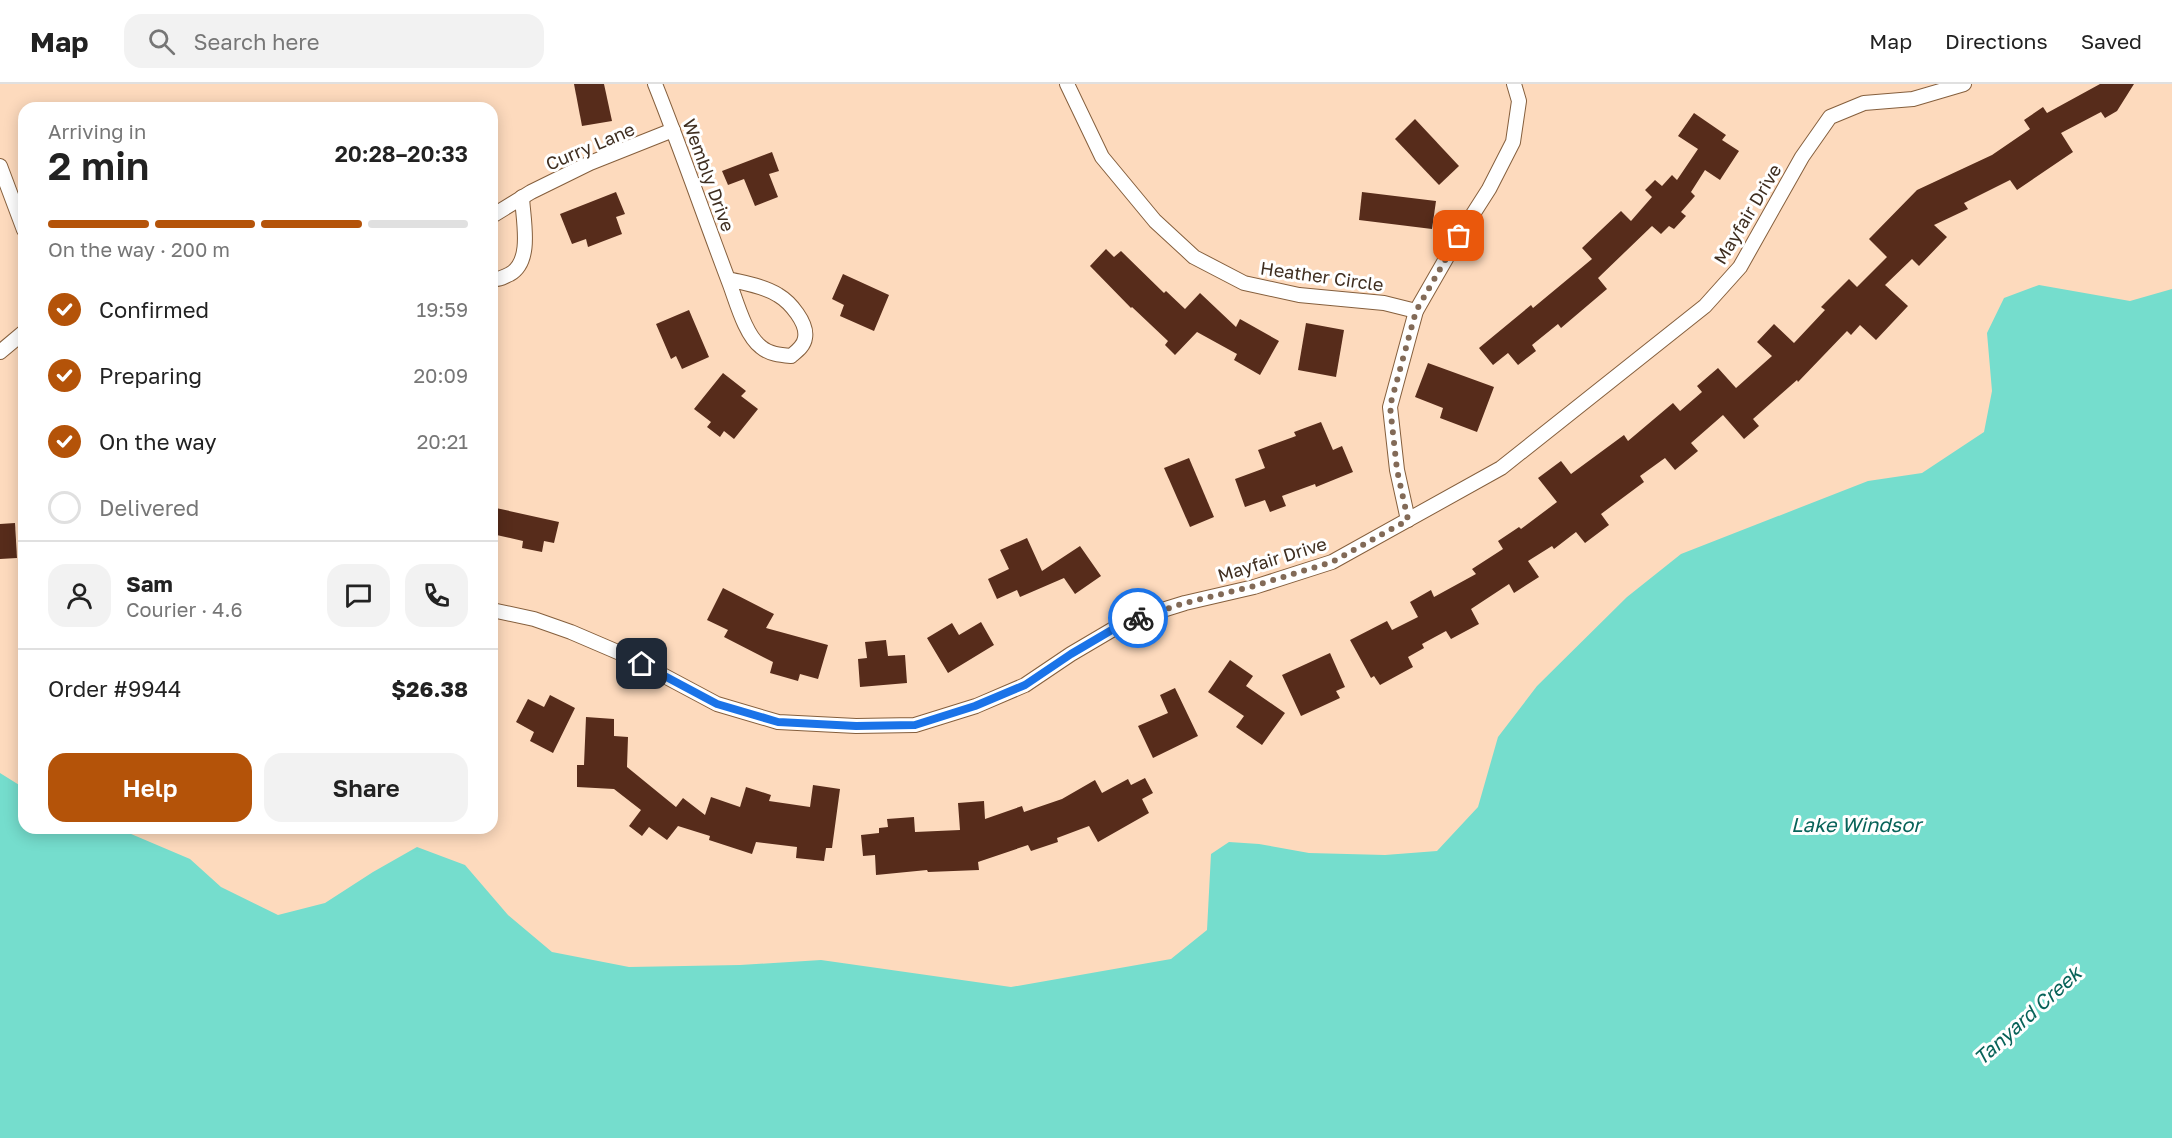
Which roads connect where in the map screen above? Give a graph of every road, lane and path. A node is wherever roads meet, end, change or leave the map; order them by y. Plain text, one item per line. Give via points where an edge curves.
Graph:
1 (655, 84) edge
2 (1067, 84) edge
3 (1514, 84) edge
4 (1964, 84) edge
5 (673, 130) junction
6 (0, 166) edge
7 (522, 197) junction
8 (498, 212) edge
9 (18, 214) edge
10 (728, 279) junction
11 (498, 280) edge
12 (1416, 311) junction
13 (18, 337) edge
14 (0, 352) edge
15 (1408, 520) junction
16 (498, 611) edge

1 - 5 street, Wembly Drive
2 - 12 street, Heather Circle via 1102,157 1155,221 1194,257 1244,283 1299,295 1384,303
3 - 12 street via 1519,101 1513,142
4 - 15 street, Mayfair Drive via 1913,99 1864,103 1830,117 1802,157 1740,267 1705,306 1501,468
5 - 7 street, Curry Lane via 590,163
5 - 10 street, Wembly Drive
6 - 9 street
7 - 8 street, Curry Lane
7 - 11 street via 524,258 515,271
10 - 10 street, Wembly Drive via 778,295 794,310 804,330 801,348 791,356 774,354 759,346 745,324
12 - 15 street via 1390,406 1397,470
13 - 14 street
15 - 16 street, Mayfair Drive via 1332,562 1127,621 1025,685 915,725 778,722 717,704 627,656 571,632

